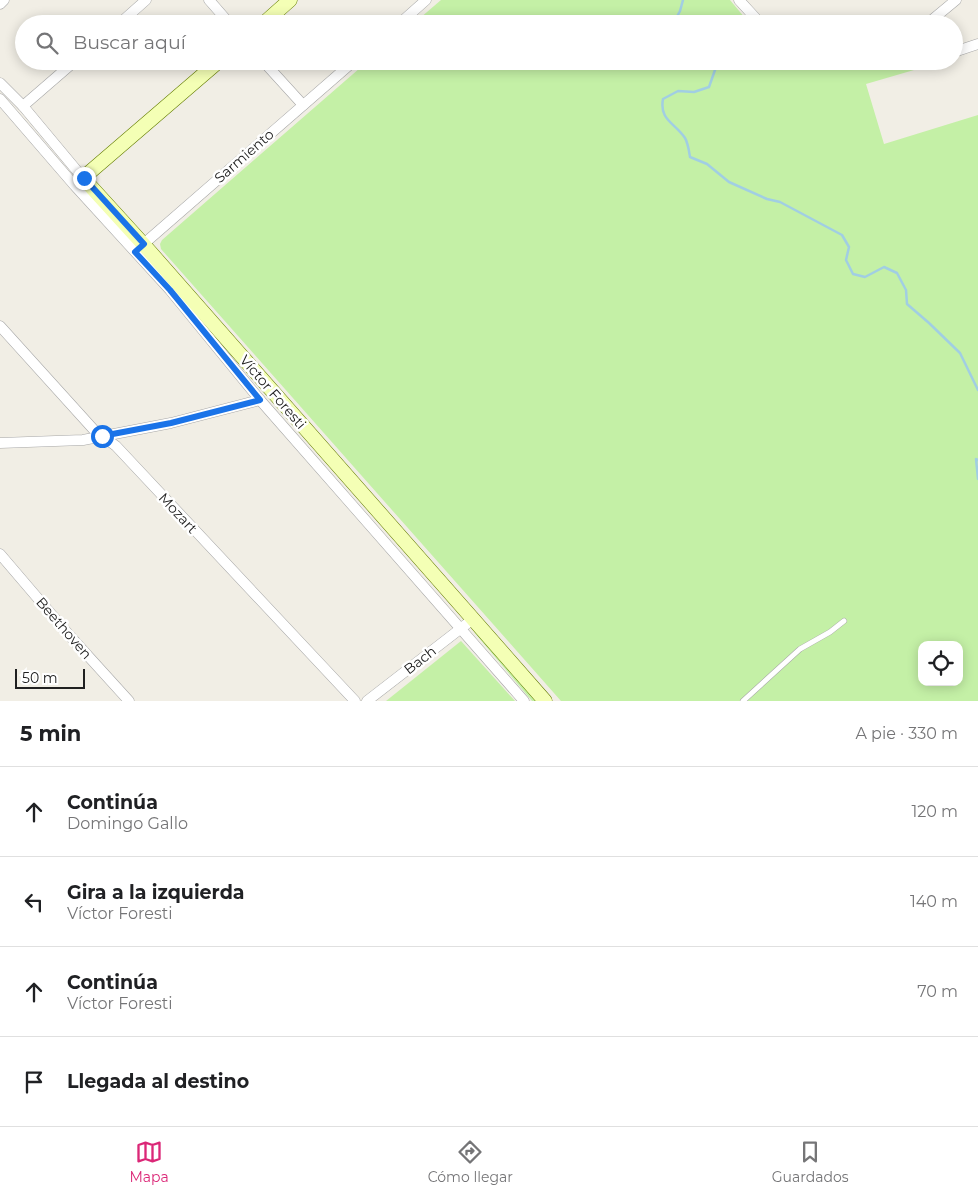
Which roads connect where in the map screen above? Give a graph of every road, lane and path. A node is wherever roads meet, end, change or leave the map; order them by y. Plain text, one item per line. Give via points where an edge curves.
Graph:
1 (4, 0) edge
2 (146, 0) edge
3 (209, 0) edge
4 (290, 0) edge
5 (426, 0) edge
6 (739, 0) edge
7 (956, 0) edge
8 (0, 4) edge
9 (129, 15) edge
10 (222, 15) edge
11 (273, 15) edge
12 (408, 15) edge
13 (753, 15) edge
14 (938, 15) edge
15 (978, 44) edge
16 (963, 49) edge
17 (65, 70) edge
18 (209, 70) edge
19 (271, 70) edge
20 (344, 70) edge
21 (0, 83) edge
22 (0, 99) edge
23 (303, 105) junction
24 (23, 106) junction
25 (79, 182) junction
26 (139, 248) junction
27 (0, 326) edge
28 (260, 400) junction
29 (102, 436) junction
30 (0, 443) edge
31 (0, 554) edge
32 (473, 619) junction
33 (844, 621) dead end
34 (461, 628) junction
35 (129, 701) edge
36 (355, 701) edge
37 (367, 701) edge
38 (524, 701) edge
39 (545, 701) edge
40 (743, 701) edge

1 - 8 street
2 - 9 street
3 - 10 street
4 - 11 street
5 - 12 street
6 - 13 street
7 - 14 street
15 - 16 street
17 - 24 street
18 - 25 street
19 - 23 street
20 - 23 street, Sarmiento
21 - 24 street, Víctor Foresti
22 - 25 street, Víctor Foresti
23 - 26 street, Sarmiento
24 - 25 street, Víctor Foresti
25 - 26 street, Víctor Foresti
26 - 28 street, Víctor Foresti
26 - 32 street, Víctor Foresti
27 - 29 street, Mozart
28 - 29 street via 171,423
28 - 34 street, Víctor Foresti
29 - 30 street via 83,440
29 - 36 street, Mozart via 116,446
31 - 35 street, Beethoven
32 - 34 street, Bach
32 - 39 street, Víctor Foresti
33 - 40 lane via 800,649
34 - 37 street, Bach
34 - 38 street, Víctor Foresti

